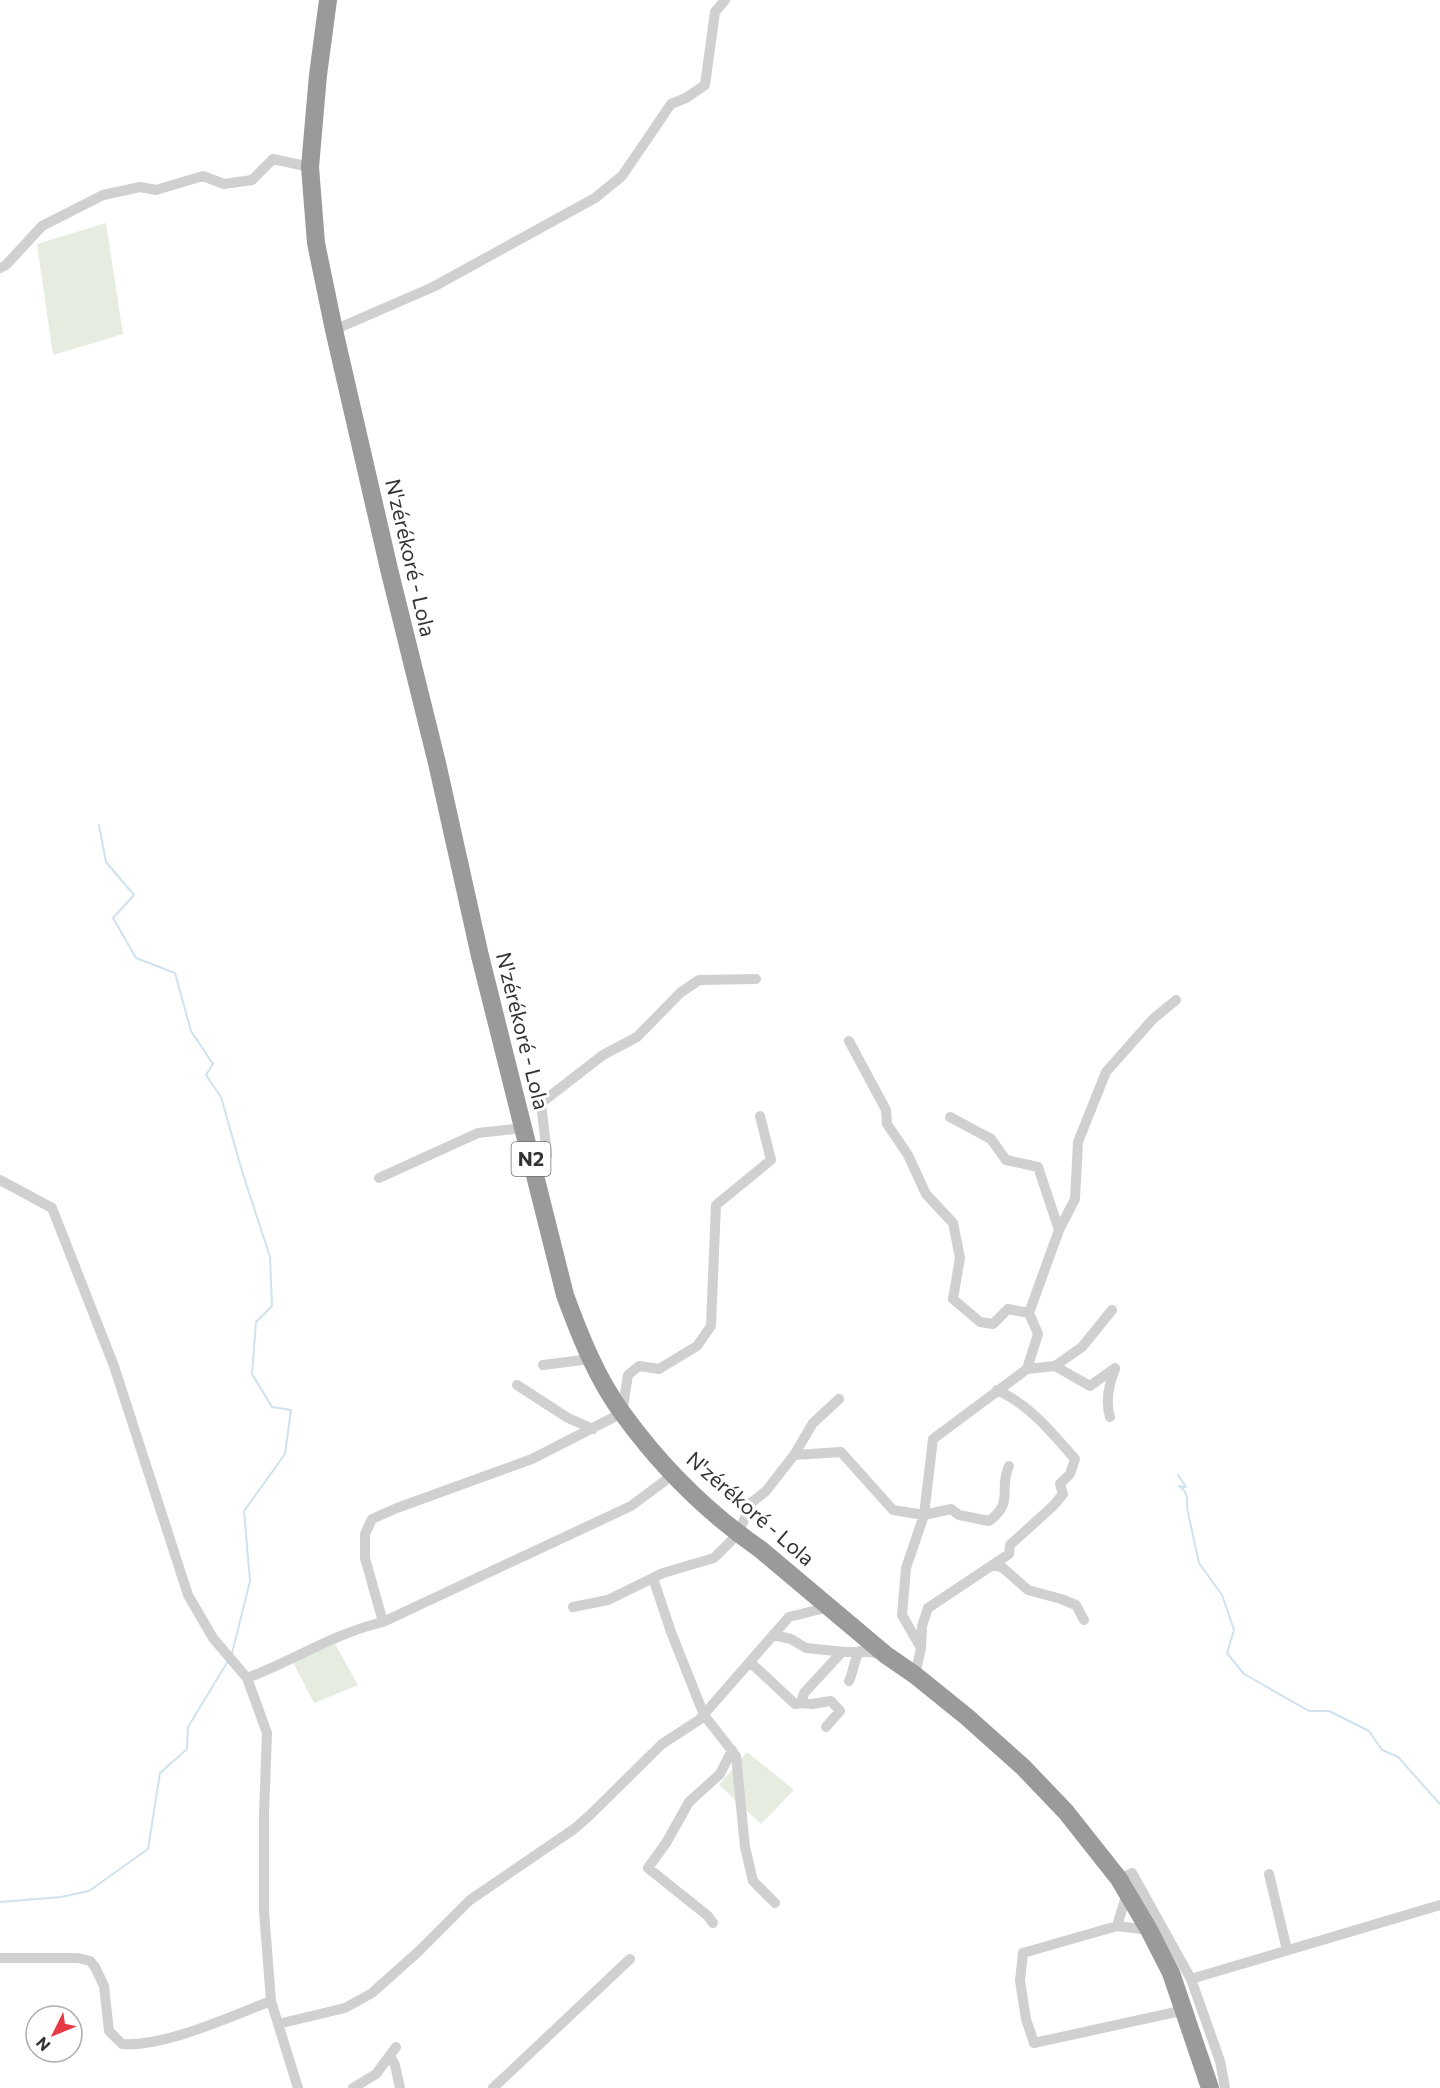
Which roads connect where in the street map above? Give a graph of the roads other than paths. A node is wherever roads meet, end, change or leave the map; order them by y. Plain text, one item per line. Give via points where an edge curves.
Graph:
1 (328, 0) edge
2 (725, 0) edge
3 (310, 167) junction
4 (0, 268) edge
5 (334, 330) junction
6 (756, 979) dead end
7 (1176, 1000) dead end
8 (849, 1041) dead end
9 (760, 1116) dead end
10 (950, 1118) dead end
11 (523, 1128) junction
12 (379, 1178) dead end
13 (536, 1179) junction
14 (0, 1180) edge
15 (1059, 1230) junction
16 (1112, 1310) dead end
17 (1029, 1313) junction
18 (591, 1359) junction
19 (543, 1365) dead end
20 (1055, 1366) junction
21 (1028, 1369) junction
22 (517, 1385) dead end
23 (997, 1390) junction
24 (839, 1399) dead end
25 (622, 1413) junction
26 (1110, 1417) dead end
27 (593, 1429) junction
28 (794, 1455) junction
29 (1009, 1466) dead end
30 (674, 1474) junction
31 (924, 1515) junction
32 (738, 1534) junction
33 (994, 1565) junction
34 (653, 1578) junction
35 (829, 1606) junction
36 (573, 1607) dead end
37 (1084, 1620) dead end
38 (383, 1622) junction
39 (773, 1635) junction
40 (921, 1648) junction
41 (860, 1651) junction
42 (842, 1652) junction
43 (886, 1655) junction
44 (750, 1662) junction
45 (915, 1675) junction
46 (247, 1678) junction
47 (849, 1681) dead end
48 (801, 1703) junction
49 (704, 1715) junction
50 (826, 1727) dead end
51 (732, 1750) junction
52 (1269, 1874) dead end
53 (1123, 1886) junction
54 (776, 1903) dead end
55 (1440, 1905) edge
56 (713, 1923) dead end
57 (1117, 1926) junction
58 (1149, 1930) junction
59 (1287, 1950) junction
60 (0, 1958) edge
61 (630, 1959) dead end
62 (1191, 1979) junction
63 (270, 2001) junction
64 (1185, 2010) junction
65 (278, 2024) junction
66 (298, 2088) edge
67 (353, 2088) edge
68 (400, 2088) edge
69 (493, 2088) edge
70 (1210, 2088) edge
71 (1225, 2088) edge

1 - 3 highway, N'zérékoré - Lola / N2
2 - 5 street via 716,12 705,85 671,104 622,176 595,198 433,287
3 - 4 street via 273,159 252,180 224,184 204,176 156,190 140,187 103,195 42,226
3 - 5 highway, N'zérékoré - Lola / N2 via 316,243
5 - 11 highway, N'zérékoré - Lola / N2
6 - 13 street via 699,980 680,993 637,1038 603,1055 541,1103 547,1155
7 - 15 street via 1153,1019 1106,1072 1078,1142 1075,1199
8 - 17 street via 886,1110 887,1124 908,1155 926,1194 953,1223 960,1258 953,1299 980,1322 993,1324 1008,1309
9 - 25 street via 771,1160 716,1205 711,1326 697,1346 659,1369 639,1366 627,1375
10 - 15 street via 991,1139 1006,1160 1038,1167
11 - 12 street via 477,1133
11 - 13 highway, N'zérékoré - Lola / N2
13 - 18 highway, N'zérékoré - Lola / N2 via 565,1295
14 - 46 street via 52,1208 114,1366 188,1595 213,1638
15 - 17 street
16 - 20 street via 1082,1347
17 - 21 street via 1038,1334
18 - 19 street
18 - 25 highway, N'zérékoré - Lola / N2
20 - 21 street
20 - 26 street via 1090,1386 1115,1368 1109,1387
21 - 23 street
22 - 27 street via 568,1418
23 - 31 street via 933,1439
23 - 33 street via 1032,1412 1075,1459 1070,1474 1060,1484 1063,1494 1010,1545 1009,1554
24 - 28 street via 813,1423
25 - 27 street
25 - 30 highway, N'zérékoré - Lola / N2
27 - 38 street via 532,1459 372,1520 365,1534 365,1558
28 - 31 street via 841,1452 893,1510
28 - 32 street via 752,1503
29 - 31 street via 1000,1513 989,1521 959,1515 951,1509
30 - 32 highway, N'zérékoré - Lola / N2
30 - 38 street via 631,1506
31 - 40 street via 906,1568 902,1615
32 - 34 street via 714,1558
32 - 35 highway, N'zérékoré - Lola / N2
33 - 37 street via 1028,1590 1076,1605
33 - 40 street via 928,1608
34 - 36 street via 608,1600
34 - 49 street
35 - 39 street via 789,1617
35 - 43 highway, N'zérékoré - Lola / N2
38 - 46 street via 345,1634
39 - 42 street via 806,1648
39 - 44 street
40 - 45 street
41 - 42 street
41 - 43 street
41 - 47 street
42 - 48 street via 804,1693
43 - 45 highway, N'zérékoré - Lola / N2
44 - 48 street via 795,1704
44 - 49 street
45 - 53 highway, N'zérékoré - Lola / N2 via 1023,1767 1066,1812
46 - 63 street via 267,1733 264,1911
48 - 50 street via 831,1701 840,1711
49 - 51 street
49 - 65 street via 662,1744 574,1828 470,1900 372,1993 345,2008
51 - 54 street via 753,1881
51 - 56 street via 720,1774 679,1816 648,1868
52 - 59 street
53 - 57 street
53 - 58 highway, N'zérékoré - Lola / N2
53 - 62 street via 1132,1873
55 - 59 street
57 - 58 street
57 - 64 street via 1023,1953 1020,1981 1034,2043
58 - 64 highway, N'zérékoré - Lola / N2
59 - 62 street
60 - 63 street via 90,1961 104,1986 109,2031 122,2044 161,2041
61 - 69 street
62 - 71 street via 1220,2061
63 - 65 street
64 - 70 highway, N'zérékoré - Lola / N2
65 - 66 street
67 - 68 street via 376,2074 393,2051

